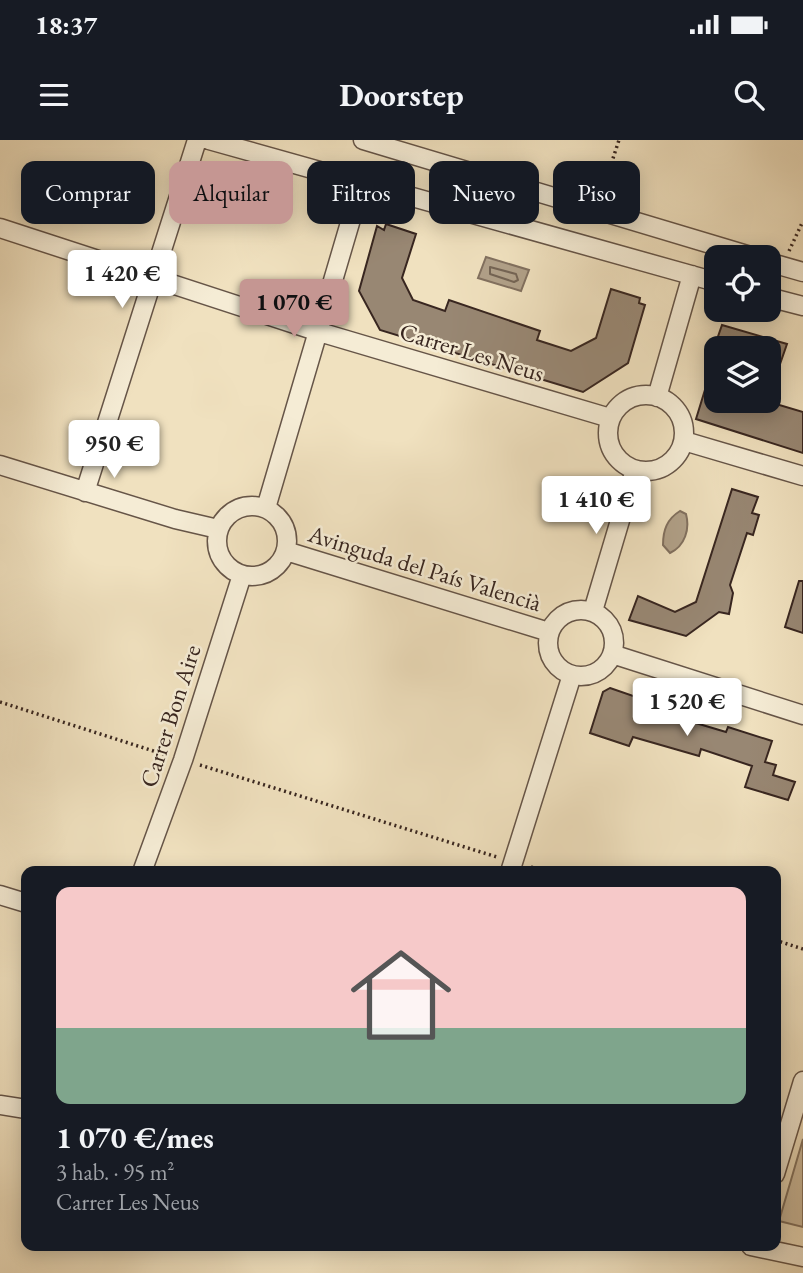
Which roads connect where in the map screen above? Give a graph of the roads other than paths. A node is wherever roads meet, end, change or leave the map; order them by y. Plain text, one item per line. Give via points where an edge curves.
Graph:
1 (197, 140) edge
2 (209, 140) edge
3 (363, 140) edge
4 (307, 167) edge
5 (415, 197) edge
6 (349, 224) edge
7 (0, 228) edge
8 (714, 245) edge
9 (781, 265) edge
10 (803, 272) edge
11 (692, 275) junction
12 (704, 278) edge
13 (151, 279) junction
14 (781, 300) edge
15 (803, 306) edge
16 (316, 331) junction
17 (657, 397) junction
18 (610, 418) junction
19 (684, 441) junction
20 (0, 465) edge
21 (635, 470) junction
22 (803, 476) edge
23 (85, 492) junction
24 (266, 508) junction
25 (218, 529) junction
26 (286, 551) junction
27 (242, 575) junction
28 (593, 611) junction
29 (549, 632) junction
30 (612, 654) junction
31 (572, 675) junction
32 (803, 715) edge
33 (144, 866) edge
34 (511, 866) edge
35 (0, 895) edge
36 (21, 901) edge
37 (803, 1081) edge
38 (0, 1105) edge
39 (21, 1108) edge
40 (781, 1154) edge
41 (776, 1251) edge
42 (803, 1257) edge

1 - 13 street
2 - 4 street
3 - 8 street
5 - 11 street
6 - 16 street
7 - 13 street, Carrer Les Neus
9 - 10 street
11 - 12 street
11 - 17 street
13 - 16 street, Carrer Les Neus
13 - 23 street
14 - 15 street
16 - 18 street, Carrer Les Neus
16 - 24 street
17 - 18 street via 626,400
17 - 19 street via 677,410
18 - 21 street via 608,444 623,465
19 - 21 street via 666,466 656,471
19 - 22 street
20 - 23 street
21 - 28 street
23 - 25 street
24 - 25 street via 237,508
24 - 26 street via 282,521
25 - 27 street via 216,541 224,562
26 - 27 street via 274,569
26 - 29 street, Avinguda del País Valencià
27 - 33 street, Carrer Bon Aire
28 - 29 street via 566,613
28 - 30 street via 609,624
29 - 31 street via 554,663
30 - 31 street via 608,663 592,674
30 - 32 street
31 - 34 street
35 - 36 street
37 - 40 street
38 - 39 street
41 - 42 street

